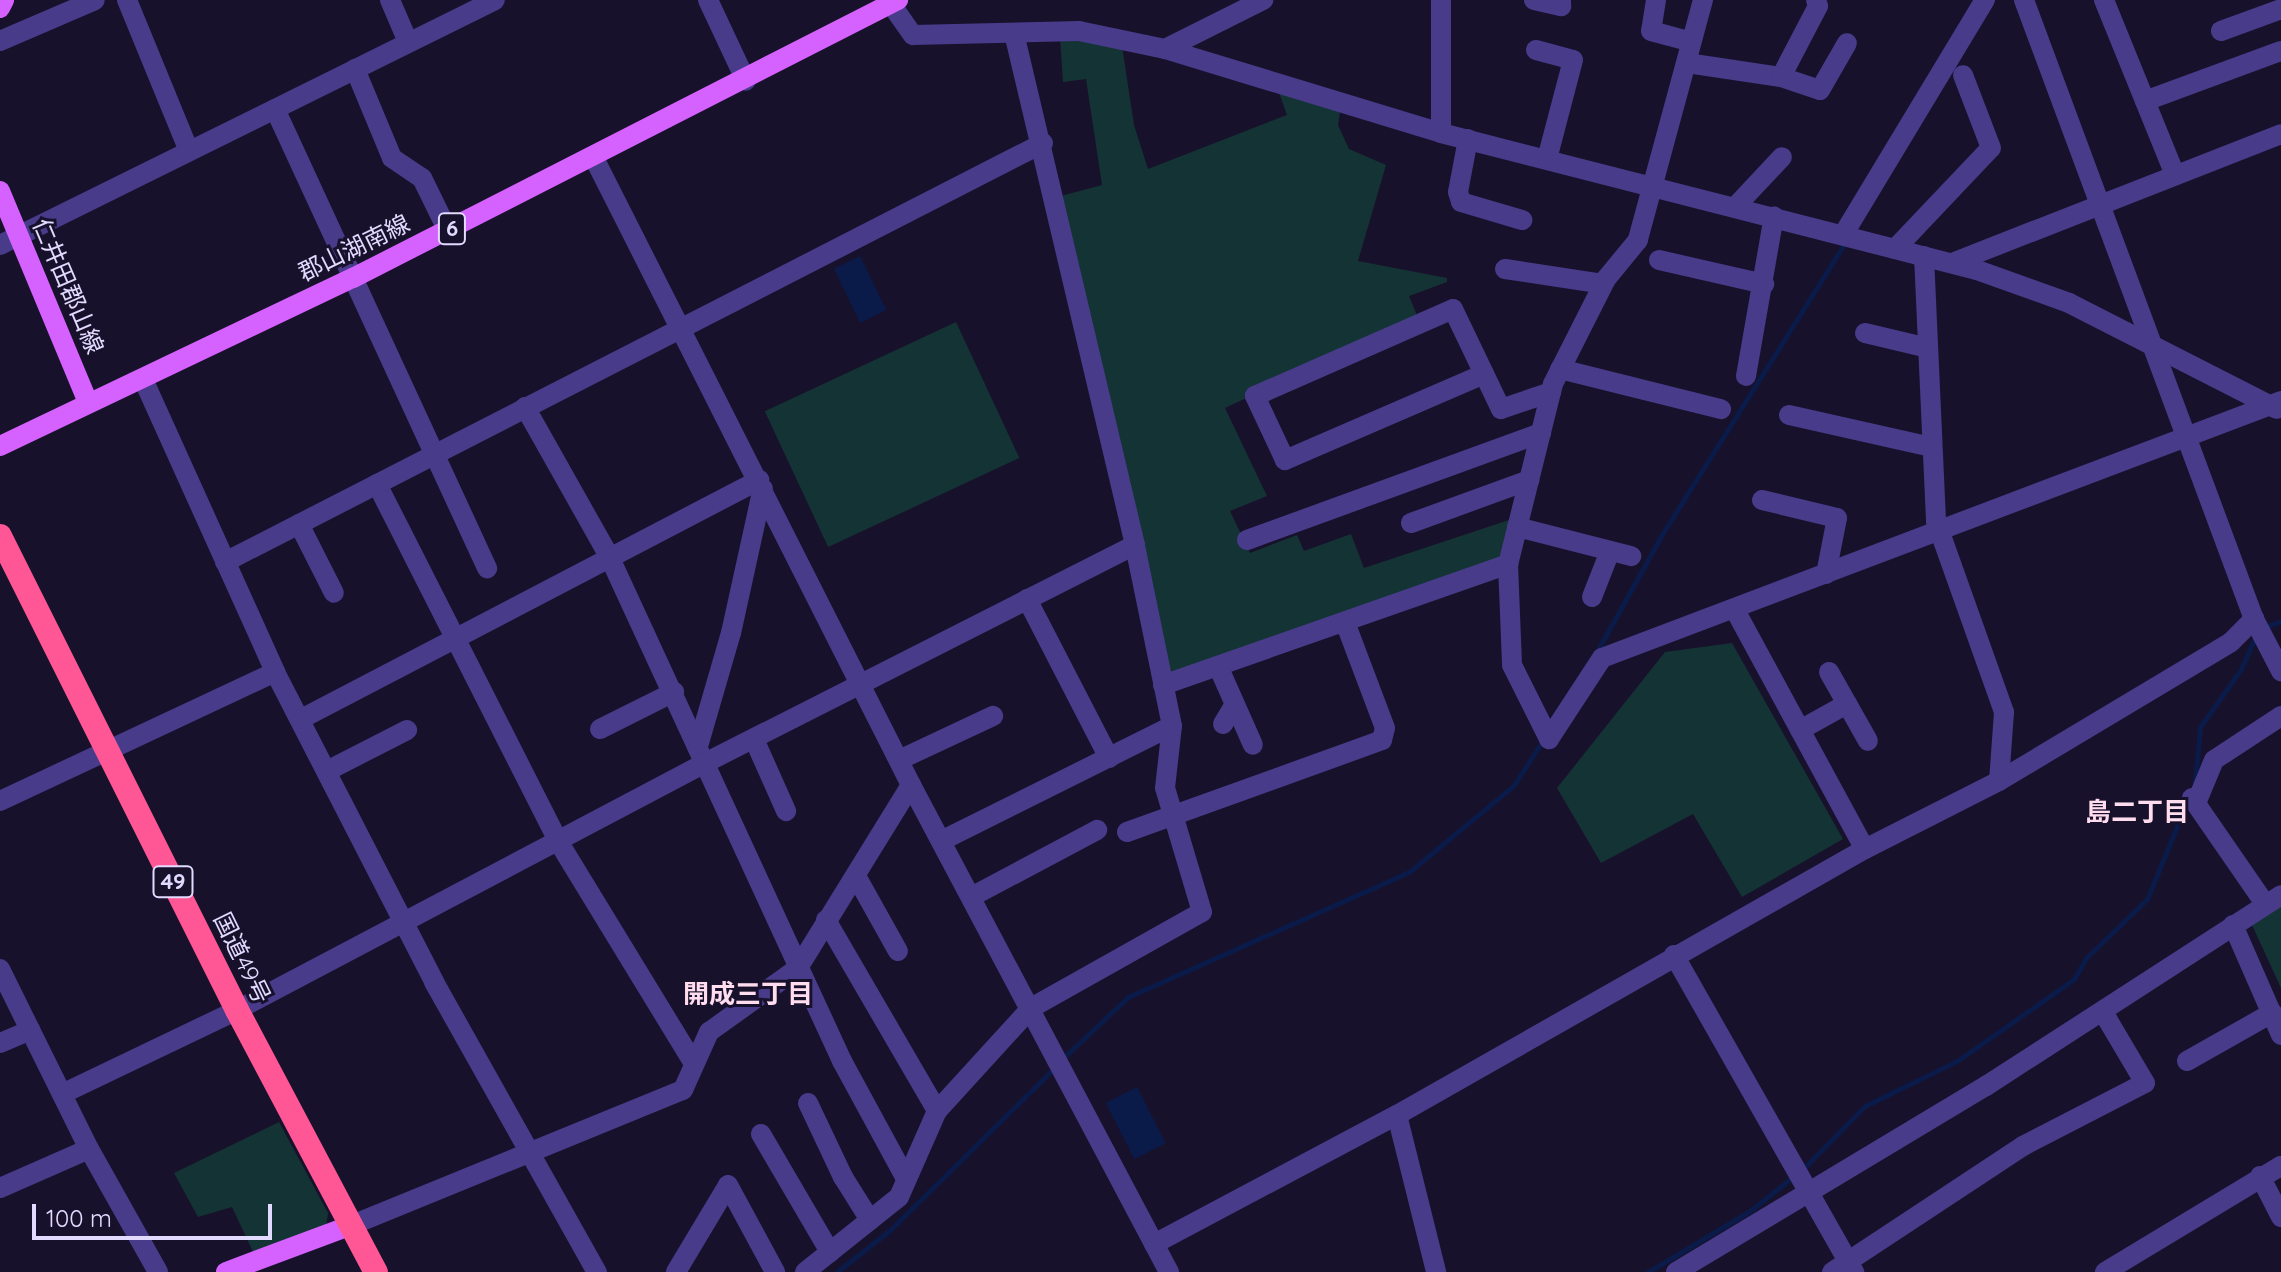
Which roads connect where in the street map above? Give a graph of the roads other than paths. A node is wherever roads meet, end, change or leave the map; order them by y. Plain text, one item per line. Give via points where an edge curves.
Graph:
1 (4, 0) edge
2 (95, 0) edge
3 (127, 0) edge
4 (390, 0) edge
5 (495, 0) edge
6 (708, 0) edge
7 (1263, 0) edge
8 (1441, 0) edge
9 (1534, 0) edge
10 (1561, 0) edge
11 (1656, 0) edge
12 (1703, 0) edge
13 (1816, 0) edge
14 (1985, 0) edge
15 (2024, 0) edge
16 (2104, 0) edge
17 (895, 2) edge
18 (0, 8) edge
19 (2281, 9) edge
20 (2221, 31) dead end
21 (1014, 33) junction
22 (0, 41) edge
23 (408, 42) junction
24 (1847, 43) dead end
25 (1165, 49) junction
26 (1536, 50) dead end
27 (2281, 51) edge
28 (1689, 52) junction
29 (355, 69) junction
30 (1963, 75) dead end
31 (1781, 77) junction
32 (746, 81) junction
33 (2145, 101) junction
34 (275, 109) junction
35 (1441, 133) junction
36 (2281, 134) edge
37 (1468, 139) junction
38 (1043, 143) junction
39 (189, 151) junction
40 (1782, 157) dead end
41 (594, 158) junction
42 (1547, 159) junction
43 (2175, 175) junction
44 (1655, 185) junction
45 (0, 191) edge
46 (2102, 202) junction
47 (1736, 206) junction
48 (1774, 216) junction
49 (1522, 220) dead end
50 (448, 231) junction
51 (1843, 235) junction
52 (19, 237) junction
53 (0, 245) edge
54 (1895, 249) junction
55 (1924, 256) junction
56 (1659, 260) dead end
57 (1952, 263) junction
58 (1505, 269) dead end
59 (353, 278) junction
60 (1603, 284) junction
61 (1764, 284) junction
62 (682, 326) junction
63 (1865, 333) dead end
64 (2155, 347) junction
65 (1928, 348) junction
66 (1560, 369) junction
67 (1484, 374) junction
68 (1746, 376) dead end
69 (143, 379) junction
70 (1551, 392) junction
71 (88, 402) junction
72 (2277, 405) edge
73 (525, 407) junction
74 (1721, 409) dead end
75 (1789, 415) dead end
76 (1541, 433) junction
77 (2187, 439) junction
78 (0, 446) edge
79 (1931, 447) junction
80 (434, 454) junction
81 (1529, 480) junction
82 (377, 484) junction
83 (761, 484) junction
84 (1762, 500) dead end
85 (1411, 523) dead end
86 (299, 524) junction
87 (1517, 527) junction
88 (1938, 530) junction
89 (0, 536) edge
90 (1247, 540) dead end
91 (1135, 545) junction
92 (1610, 551) junction
93 (609, 556) junction
94 (1631, 556) dead end
95 (225, 562) junction
96 (1508, 564) junction
97 (487, 568) dead end
98 (1826, 574) junction
99 (334, 593) dead end
100 (1592, 597) dead end
101 (1027, 599) junction
102 (1735, 610) junction
103 (2254, 619) junction
104 (1345, 622) junction
105 (456, 637) junction
106 (1218, 666) junction
107 (2281, 671) edge
108 (275, 672) junction
109 (1829, 672) dead end
110 (861, 685) junction
111 (1163, 685) junction
112 (674, 692) junction
113 (1235, 704) junction
114 (1847, 704) junction
115 (993, 716) dead end
116 (2281, 716) edge
117 (301, 719) junction
118 (1223, 724) dead end
119 (1172, 726) junction
120 (600, 729) dead end
121 (407, 730) dead end
122 (1800, 730) junction
123 (754, 739) junction
124 (1868, 741) dead end
125 (699, 743) junction
126 (1253, 745) dead end
127 (107, 749) junction
128 (1109, 758) junction
129 (899, 760) junction
130 (707, 762) junction
131 (327, 771) junction
132 (1999, 781) junction
133 (911, 785) junction
134 (0, 801) edge
135 (786, 811) dead end
136 (1173, 817) junction
137 (1097, 830) dead end
138 (1127, 832) dead end
139 (558, 841) junction
140 (941, 841) junction
141 (1865, 849) junction
142 (856, 876) junction
143 (971, 897) junction
144 (2273, 900) edge
145 (826, 920) junction
146 (405, 923) junction
147 (2233, 925) junction
148 (898, 951) dead end
149 (1674, 955) junction
150 (798, 968) junction
151 (0, 969) edge
152 (1031, 1008) junction
153 (237, 1010) junction
154 (2103, 1012) junction
155 (2272, 1013) junction
156 (30, 1030) junction
157 (2281, 1035) edge
158 (0, 1043) edge
159 (2187, 1061) dead end
160 (693, 1062) junction
161 (62, 1094) junction
162 (808, 1103) dead end
163 (937, 1111) junction
164 (1397, 1115) junction
165 (761, 1134) dead end
166 (89, 1149) junction
167 (533, 1152) junction
168 (2281, 1166) edge
169 (2260, 1176) junction
170 (906, 1179) junction
171 (0, 1188) edge
172 (1808, 1196) junction
173 (2281, 1217) edge
174 (870, 1220) junction
175 (352, 1225) junction
176 (1154, 1244) junction
177 (830, 1252) junction
178 (1844, 1269) edge
179 (158, 1272) edge
180 (226, 1272) edge
181 (376, 1272) edge
182 (597, 1272) edge
183 (676, 1272) edge
184 (775, 1272) edge
185 (805, 1272) edge
186 (1169, 1272) edge
187 (1436, 1272) edge
188 (1676, 1272) edge
189 (2105, 1272) edge

1 - 18 main road
2 - 22 street
3 - 39 street
4 - 23 street
5 - 23 street
6 - 32 street
7 - 25 street
8 - 35 street
9 - 10 street via 1561,6
11 - 28 street via 1651,31
12 - 28 street
13 - 31 street via 1818,6
14 - 51 street
15 - 46 street
16 - 33 street
17 - 21 street via 913,35
17 - 32 main road, 郡山湖南線 / 6
19 - 20 street
21 - 25 street via 1079,31
21 - 38 street
23 - 29 street
24 - 31 street via 1820,90
25 - 35 street
26 - 42 street via 1573,60
27 - 33 street
28 - 31 street
28 - 44 street
29 - 34 street
29 - 50 street via 392,158 422,178
30 - 54 street via 1991,148
32 - 41 main road, 郡山湖南線 / 6
33 - 43 street
34 - 39 street
34 - 59 street
35 - 37 street
36 - 43 street
37 - 42 street
37 - 49 street via 1458,192 1461,202
38 - 62 street
38 - 91 street
39 - 52 street
40 - 47 street
41 - 50 main road, 郡山湖南線 / 6
41 - 62 street
42 - 44 street
43 - 46 street
44 - 47 street
44 - 60 street via 1638,240
45 - 52 main road, 仁井田郡山線
46 - 57 street
46 - 64 street
47 - 48 street
48 - 51 street
48 - 61 street
50 - 59 main road, 郡山湖南線 / 6
51 - 54 street
52 - 53 street
52 - 71 main road, 仁井田郡山線
54 - 55 street
55 - 57 street
55 - 65 street
56 - 61 street
57 - 64 street via 2033,287
58 - 60 street
59 - 69 main road, 郡山湖南線 / 6
59 - 80 street
60 - 66 street
61 - 68 street
62 - 73 street
62 - 83 street
63 - 65 street
64 - 72 street
64 - 77 street
65 - 79 street
66 - 70 street
66 - 74 street
67 - 67 street via 1453,309 1255,396 1285,460
67 - 70 street via 1501,409
69 - 71 main road, 郡山湖南線 / 6
69 - 95 street
70 - 76 street
71 - 78 main road, 郡山湖南線 / 6
72 - 77 street
73 - 80 street
73 - 93 street
75 - 79 street
76 - 81 street
76 - 90 street
77 - 88 street
77 - 103 street
79 - 88 street
80 - 82 street
80 - 97 street
81 - 85 street
81 - 87 street
82 - 86 street
82 - 105 street
83 - 93 street
83 - 110 street
83 - 125 street via 731,633
84 - 98 street via 1837,518
86 - 95 street
86 - 99 street
87 - 92 street
87 - 96 street
88 - 98 street
88 - 132 street via 2004,712
89 - 127 highway, 国道49号 / 49
91 - 101 street
91 - 111 street
92 - 94 street
92 - 100 street
93 - 105 street
93 - 112 street
95 - 108 street
96 - 102 street via 1512,665 1549,739 1602,658
96 - 104 street
98 - 102 street
101 - 110 street
101 - 128 street
102 - 122 street
103 - 107 street
103 - 132 street via 2231,642
104 - 106 street
104 - 136 street via 1385,728 1382,740
105 - 117 street
105 - 139 street
106 - 111 street
106 - 113 street
108 - 117 street
108 - 127 street
109 - 114 street
110 - 123 street
110 - 129 street
111 - 119 street
112 - 120 street
112 - 125 street
113 - 118 street
113 - 126 street
114 - 122 street
114 - 124 street
115 - 129 street
116 - 144 street via 2209,765 2195,800
117 - 131 street
119 - 128 street
119 - 136 street via 1165,788
121 - 131 street
122 - 141 street
123 - 130 street
123 - 135 street
125 - 130 street
127 - 134 street
127 - 153 highway, 国道49号 / 49
128 - 140 street
129 - 133 street
130 - 139 street
130 - 150 street
131 - 146 street
132 - 141 street
133 - 140 street
133 - 142 street
136 - 138 street
136 - 152 street via 1202,912
137 - 143 street
139 - 146 street
139 - 160 street
140 - 143 street
141 - 149 street
142 - 145 street
142 - 148 street
143 - 152 street
144 - 147 street
145 - 150 street
145 - 163 street
146 - 153 street
146 - 167 street
147 - 154 street
147 - 155 street
149 - 164 street
149 - 172 street
150 - 160 street via 729,1014 700,1042
150 - 170 street
151 - 156 street
152 - 163 street
152 - 176 street
153 - 161 street
153 - 175 highway, 国道49号 / 49
154 - 172 street
154 - 178 street via 2145,1083 2023,1146
155 - 157 street
155 - 159 street
156 - 158 street
156 - 161 street
160 - 167 street via 683,1090
161 - 166 street
162 - 174 street
163 - 170 street
164 - 176 street
164 - 187 street
165 - 177 street
166 - 171 street
166 - 179 street
167 - 175 street
167 - 182 street
168 - 169 street
169 - 173 street
169 - 189 street
170 - 174 street via 899,1197
172 - 178 street
172 - 188 street
174 - 177 street
175 - 180 main road
175 - 181 highway, 国道49号 / 49
176 - 186 street
177 - 185 street
183 - 184 street via 728,1185

